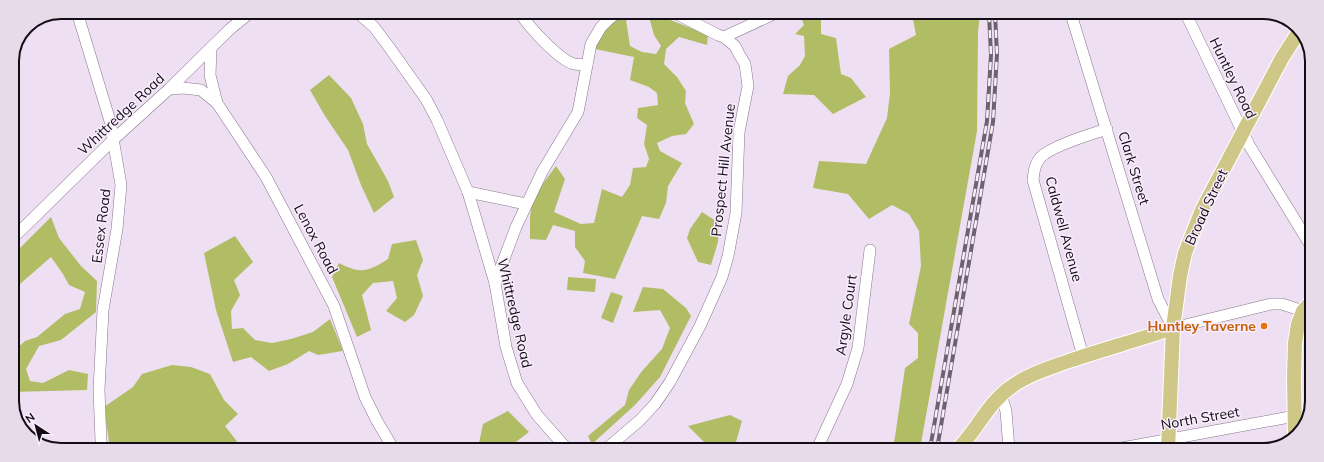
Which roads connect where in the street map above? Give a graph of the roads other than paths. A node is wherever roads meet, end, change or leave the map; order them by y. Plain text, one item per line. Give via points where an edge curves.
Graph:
1 (79, 19) edge
2 (242, 19) edge
3 (365, 19) edge
4 (524, 19) edge
5 (609, 19) edge
6 (686, 19) edge
7 (765, 19) edge
8 (1074, 19) edge
9 (1188, 19) edge
10 (1296, 36) edge
11 (724, 37) junction
12 (211, 48) junction
13 (587, 65) junction
14 (169, 89) junction
15 (217, 103) junction
16 (1107, 129) junction
17 (1243, 133) junction
18 (114, 139) junction
19 (468, 192) junction
20 (526, 204) junction
21 (19, 232) edge
22 (1305, 236) edge
23 (870, 250) dead end
24 (495, 283) junction
25 (1305, 307) edge
26 (1305, 311) edge
27 (1173, 328) junction
28 (1083, 356) junction
29 (1001, 395) junction
30 (1295, 416) junction
31 (1295, 428) edge
32 (101, 443) edge
33 (390, 443) edge
34 (562, 443) edge
35 (613, 443) edge
36 (820, 443) edge
37 (963, 443) edge
38 (1008, 443) edge
39 (1168, 443) edge
40 (1177, 443) edge

1 - 18 street, Essex Road
2 - 12 street, Whittredge Road
3 - 19 street, Whittredge Road via 374,27 426,99
4 - 13 street via 530,28 563,58 573,64
5 - 13 street via 591,44
6 - 11 street, Prospect Hill Avenue
7 - 11 street
8 - 16 street, Clark Street
9 - 17 street, Huntley Road
10 - 17 main road, Broad Street
11 - 35 street, Prospect Hill Avenue via 734,46 745,64 748,86 739,132 736,213 728,256 722,277 700,326 670,382 655,404
12 - 14 street, Whittredge Road
12 - 15 street, Lenox Road via 210,75
13 - 20 street via 578,112
14 - 15 street via 201,90
14 - 18 street, Whittredge Road
15 - 33 street, Lenox Road via 266,177 334,306 365,397
16 - 27 street, Clark Street via 1158,299
16 - 28 street, Caldwell Avenue via 1047,152 1038,161 1033,180
17 - 22 street, Huntley Road
17 - 27 main road, Broad Street via 1192,233 1180,276
18 - 21 street, Whittredge Road
18 - 32 street, Essex Road via 121,185 117,229 103,310 99,390
19 - 20 street
19 - 24 street, Whittredge Road
20 - 24 street
23 - 36 street, Argyle Court via 858,348 847,384
24 - 34 street, Whittredge Road via 506,347 517,383 537,415
25 - 27 street via 1271,304
26 - 30 main road via 1298,324 1295,343
27 - 28 main road
27 - 39 main road, Broad Street
28 - 29 main road via 1027,377
29 - 37 main road
29 - 38 street via 1006,410
30 - 31 main road
30 - 40 street, North Street

